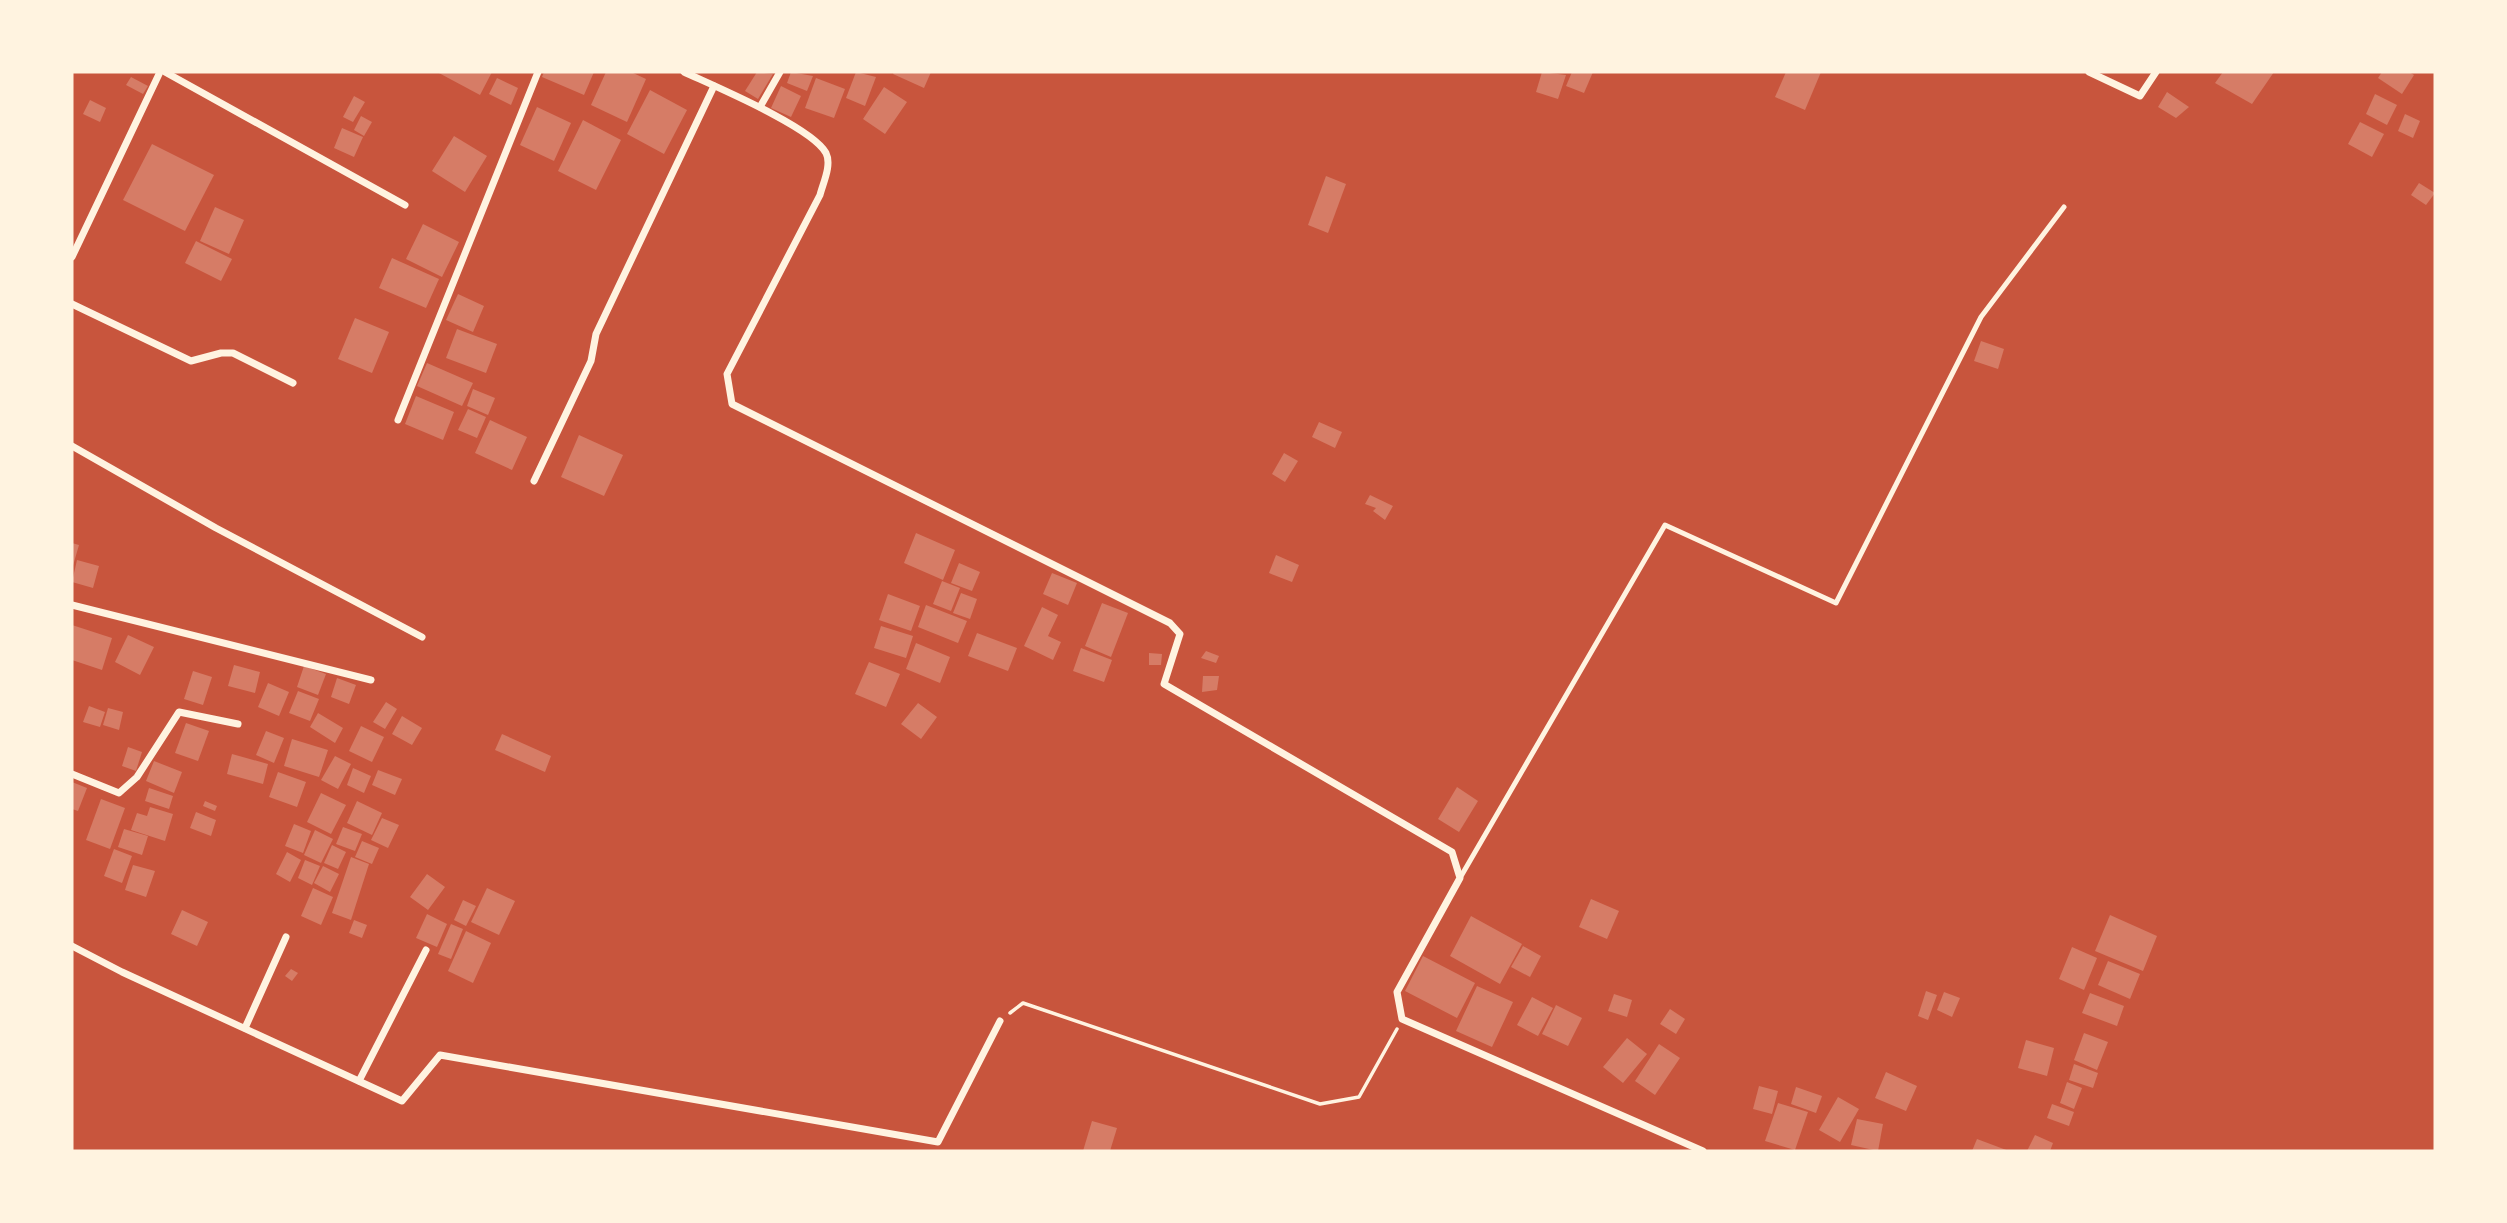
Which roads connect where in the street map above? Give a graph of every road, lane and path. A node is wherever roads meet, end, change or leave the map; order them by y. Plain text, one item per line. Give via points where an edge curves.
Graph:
1 (163, 72) edge
2 (538, 72) edge
3 (684, 72) edge
4 (780, 72) edge
5 (2089, 72) edge
6 (2156, 72) edge
7 (714, 86) junction
8 (760, 107) junction
9 (405, 205) dead end
10 (2064, 207) dead end
11 (72, 257) edge
12 (72, 304) edge
13 (293, 383) dead end
14 (397, 420) dead end
15 (72, 446) edge
16 (534, 481) dead end
17 (72, 605) edge
18 (422, 637) dead end
19 (371, 680) dead end
20 (238, 724) dead end
21 (72, 774) edge
22 (1460, 878) junction
23 (286, 937) dead end
24 (72, 946) edge
25 (426, 950) dead end
26 (1402, 1019) junction
27 (1000, 1021) joint
28 (245, 1028) junction
29 (359, 1081) junction
30 (1703, 1151) edge

1 - 9 street
1 - 11 street
2 - 14 street
3 - 7 street
4 - 8 street
5 - 6 street via 2140,96
7 - 8 street
7 - 16 street via 596,334 591,361
8 - 22 street via 819,144 828,164 820,195 727,374 732,404 1170,623 1181,634 1164,684 1452,852
10 - 22 lane via 1981,317 1836,603 1665,525
12 - 13 street via 184,359 198,361 233,353
15 - 18 street
17 - 19 street
20 - 21 street via 179,712 137,778 119,793
22 - 26 street via 1396,992
23 - 28 street
24 - 28 street
25 - 29 street
26 - 27 path via 1359,1097 1320,1104 1023,1003
26 - 30 street
27 - 29 street via 938,1142 440,1055 402,1101
28 - 29 street

